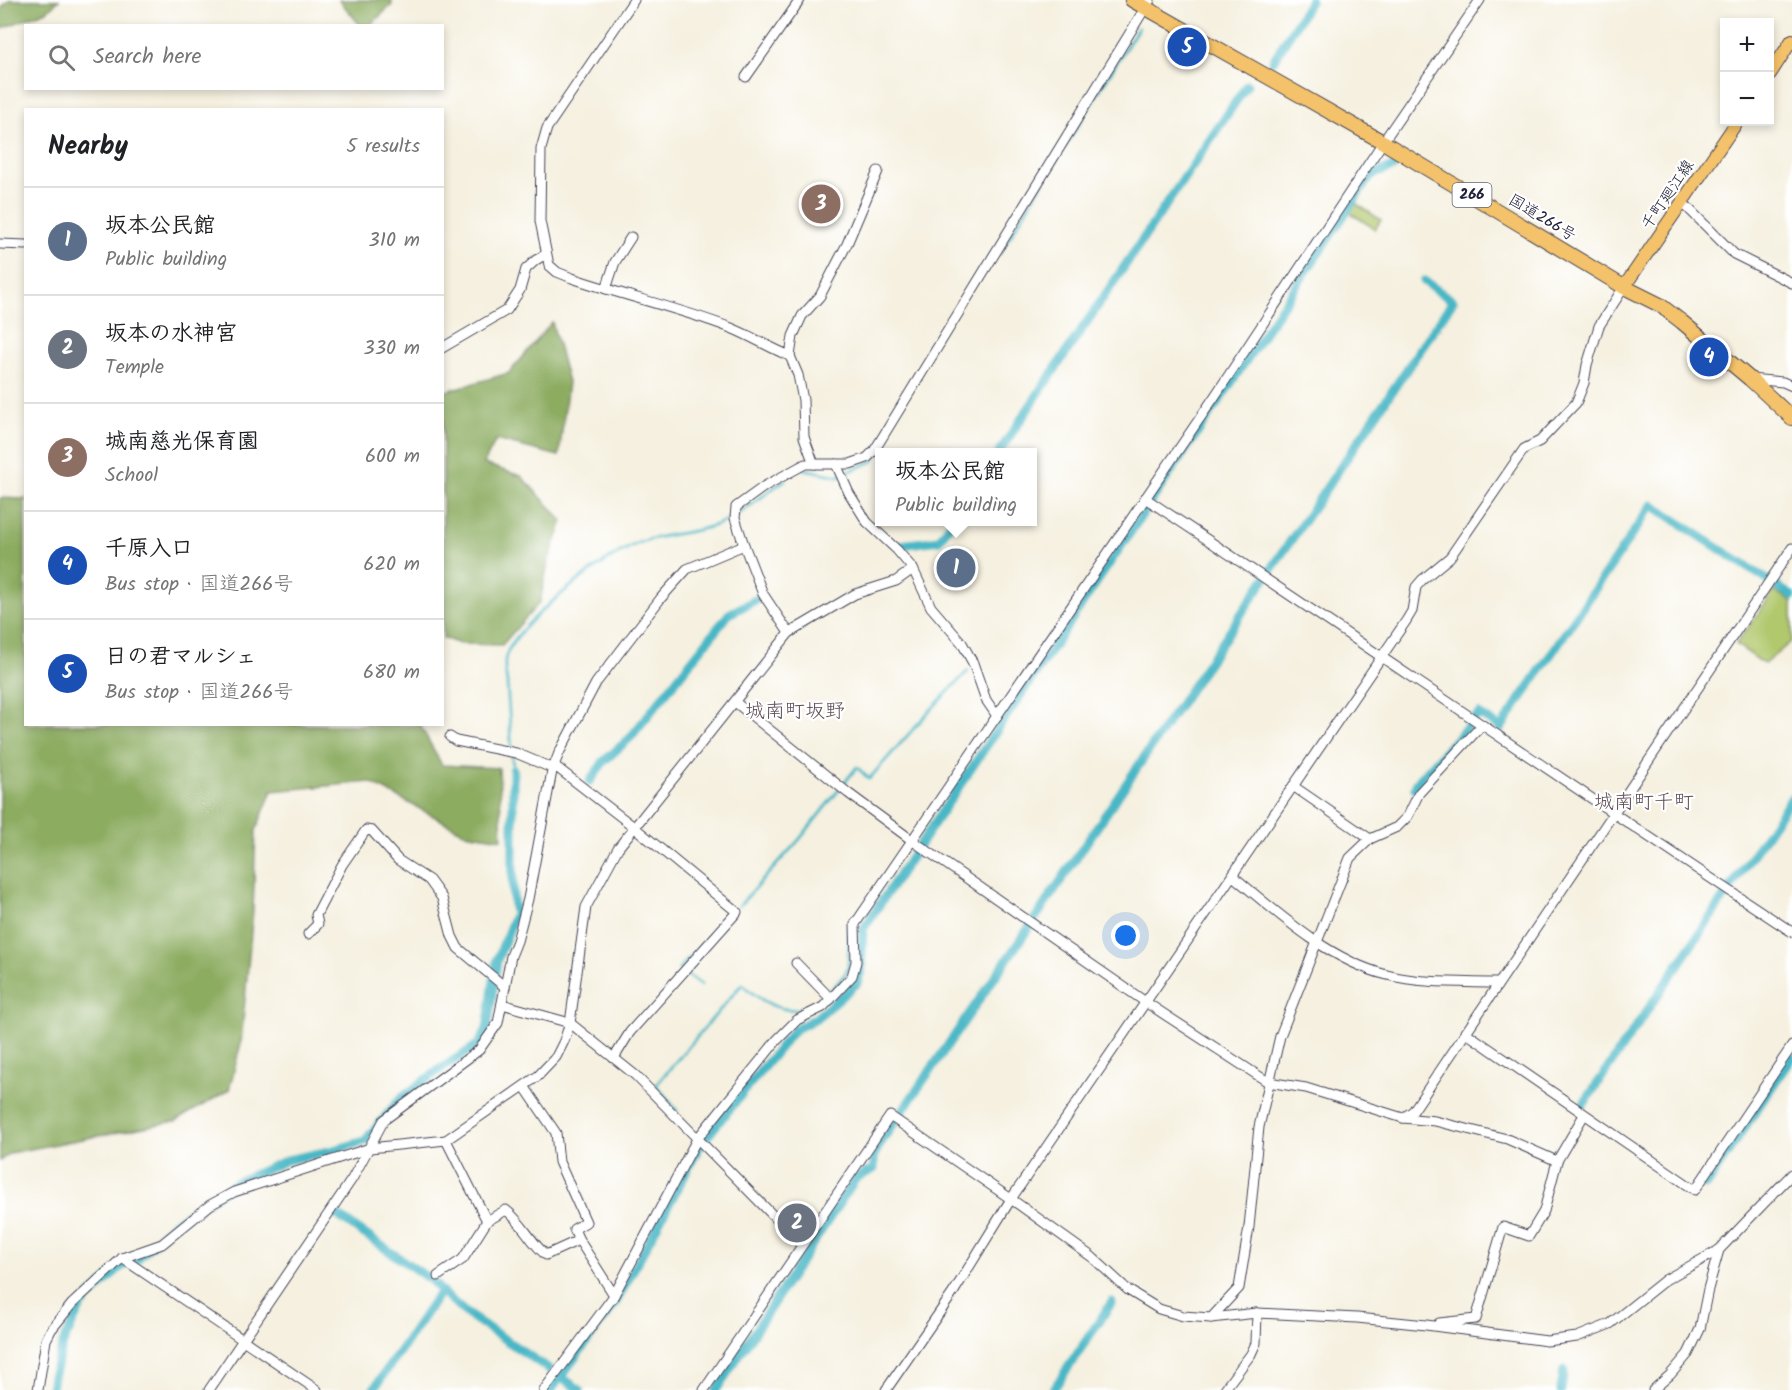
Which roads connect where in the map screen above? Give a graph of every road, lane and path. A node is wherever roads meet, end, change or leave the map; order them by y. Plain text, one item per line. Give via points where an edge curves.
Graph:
1 (634, 0) edge
2 (800, 0) edge
3 (1132, 0) edge
4 (1480, 0) edge
5 (1148, 4) edge
6 (1792, 40) edge
7 (1771, 72) edge
8 (746, 77) dead end
9 (1734, 126) edge
10 (1383, 142) junction
11 (878, 171) dead end
12 (1683, 203) junction
13 (631, 237) dead end
14 (0, 244) edge
15 (24, 245) edge
16 (546, 254) junction
17 (1792, 283) edge
18 (1624, 287) junction
19 (606, 289) junction
20 (444, 347) edge
21 (790, 356) junction
22 (1750, 379) junction
23 (1792, 386) edge
24 (1792, 418) edge
25 (876, 448) edge
26 (875, 449) edge
27 (814, 464) junction
28 (836, 464) junction
29 (1145, 498) junction
30 (744, 545) junction
31 (1792, 548) edge
32 (913, 569) junction
33 (789, 633) junction
34 (1383, 656) junction
35 (735, 702) junction
36 (997, 716) junction
37 (1482, 725) junction
38 (450, 737) dead end
39 (554, 768) junction
40 (1293, 786) junction
41 (1613, 814) junction
42 (634, 827) junction
43 (1370, 839) junction
44 (913, 841) junction
45 (1233, 876) junction
46 (1792, 932) edge
47 (308, 934) dead end
48 (1318, 942) junction
49 (796, 963) dead end
50 (1498, 983) junction
51 (505, 987) junction
52 (831, 999) junction
53 (1147, 1003) junction
54 (502, 1004) junction
55 (570, 1023) junction
56 (1465, 1032) junction
57 (1792, 1046) edge
58 (614, 1058) junction
59 (1268, 1082) junction
60 (524, 1086) junction
61 (1584, 1115) junction
62 (1403, 1118) junction
63 (697, 1138) junction
64 (446, 1140) junction
65 (370, 1148) junction
66 (1557, 1161) junction
67 (1792, 1174) edge
68 (1011, 1199) junction
69 (487, 1221) junction
70 (579, 1240) junction
71 (802, 1245) junction
72 (1719, 1250) junction
73 (122, 1258) junction
74 (438, 1276) dead end
75 (615, 1295) junction
76 (1257, 1313) junction
77 (1211, 1318) junction
78 (1426, 1325) junction
79 (243, 1340) junction
80 (38, 1390) edge
81 (209, 1390) edge
82 (317, 1390) edge
83 (544, 1390) edge
84 (704, 1390) edge
85 (886, 1390) edge
86 (1224, 1390) edge
87 (1653, 1390) edge

1 - 16 street via 547,129 541,149 540,221
2 - 8 street
3 - 5 highway, 国道266号 / 266
4 - 10 street
5 - 10 highway, 国道266号 / 266
5 - 25 street
6 - 7 main road
9 - 12 main road, 千町廻江線
10 - 18 highway, 国道266号 / 266
10 - 29 street
11 - 21 street via 820,296 802,316
12 - 17 street via 1734,254
12 - 18 main road, 千町廻江線
13 - 19 street via 615,262
14 - 15 street
16 - 19 street via 549,265 557,272
16 - 20 street via 526,268 520,290 507,310
18 - 22 highway, 国道266号 / 266 via 1660,305
18 - 34 street via 1599,326 1576,403 1540,441 1524,449 1450,557 1416,587 1412,611
19 - 21 street via 734,329
21 - 27 street via 798,375 804,436
22 - 23 street
22 - 24 highway, 国道266号 / 266
26 - 28 street via 867,458
27 - 28 street
27 - 30 street via 799,466 736,507 735,519
28 - 32 street via 867,522
29 - 34 street
29 - 36 street
30 - 33 street via 763,594
30 - 39 street via 687,569 661,598 596,683
31 - 41 street
32 - 33 street via 896,581 855,594
32 - 36 street via 931,608 974,663 986,700
33 - 35 street
34 - 37 street
34 - 40 street
35 - 42 street
35 - 44 street
36 - 44 street
37 - 41 street
37 - 43 street via 1419,793 1397,828
38 - 39 street via 516,753
39 - 42 street
39 - 51 street via 528,899
40 - 43 street
40 - 45 street
41 - 46 street
41 - 50 street
42 - 55 street via 586,907
42 - 58 street via 737,912 630,1032
43 - 48 street via 1350,858
44 - 52 street via 855,924 856,962 852,976
44 - 53 street
45 - 48 street via 1296,929
45 - 53 street
47 - 51 street via 318,924 316,915 347,858 366,830 372,831 398,860 429,880 442,898 458,948
48 - 50 street via 1359,965 1388,975
48 - 59 street via 1296,990
49 - 52 street
50 - 56 street
51 - 54 street
52 - 63 street via 797,1020 777,1040
53 - 59 street
53 - 68 street
54 - 55 street
54 - 65 street via 495,1029 479,1050 384,1120
55 - 58 street
55 - 60 street via 556,1057
56 - 61 street
56 - 62 street via 1413,1111
57 - 61 street via 1695,1190
58 - 63 street
59 - 62 street via 1306,1088
59 - 77 street via 1239,1288
60 - 64 street
60 - 70 street via 556,1133 559,1162 586,1222 574,1229
61 - 66 street
62 - 66 street via 1435,1121 1508,1139
63 - 71 street
63 - 75 street
64 - 65 street
64 - 69 street
65 - 73 street via 234,1192 210,1205 162,1244
65 - 79 street
66 - 78 street via 1544,1211 1529,1236 1503,1227 1476,1319
67 - 72 street
68 - 71 street via 890,1116
68 - 77 street via 1092,1257 1128,1290 1159,1309
68 - 85 street
69 - 70 street via 506,1210 546,1255
69 - 74 street via 463,1259
70 - 75 street
71 - 84 street
72 - 78 street via 1665,1280 1610,1324 1578,1337 1547,1341
72 - 87 street via 1700,1329 1688,1353
73 - 79 street
73 - 80 street via 72,1304 51,1330
75 - 83 street
76 - 77 street
76 - 78 street
76 - 86 street via 1256,1343
79 - 81 street
79 - 82 street

